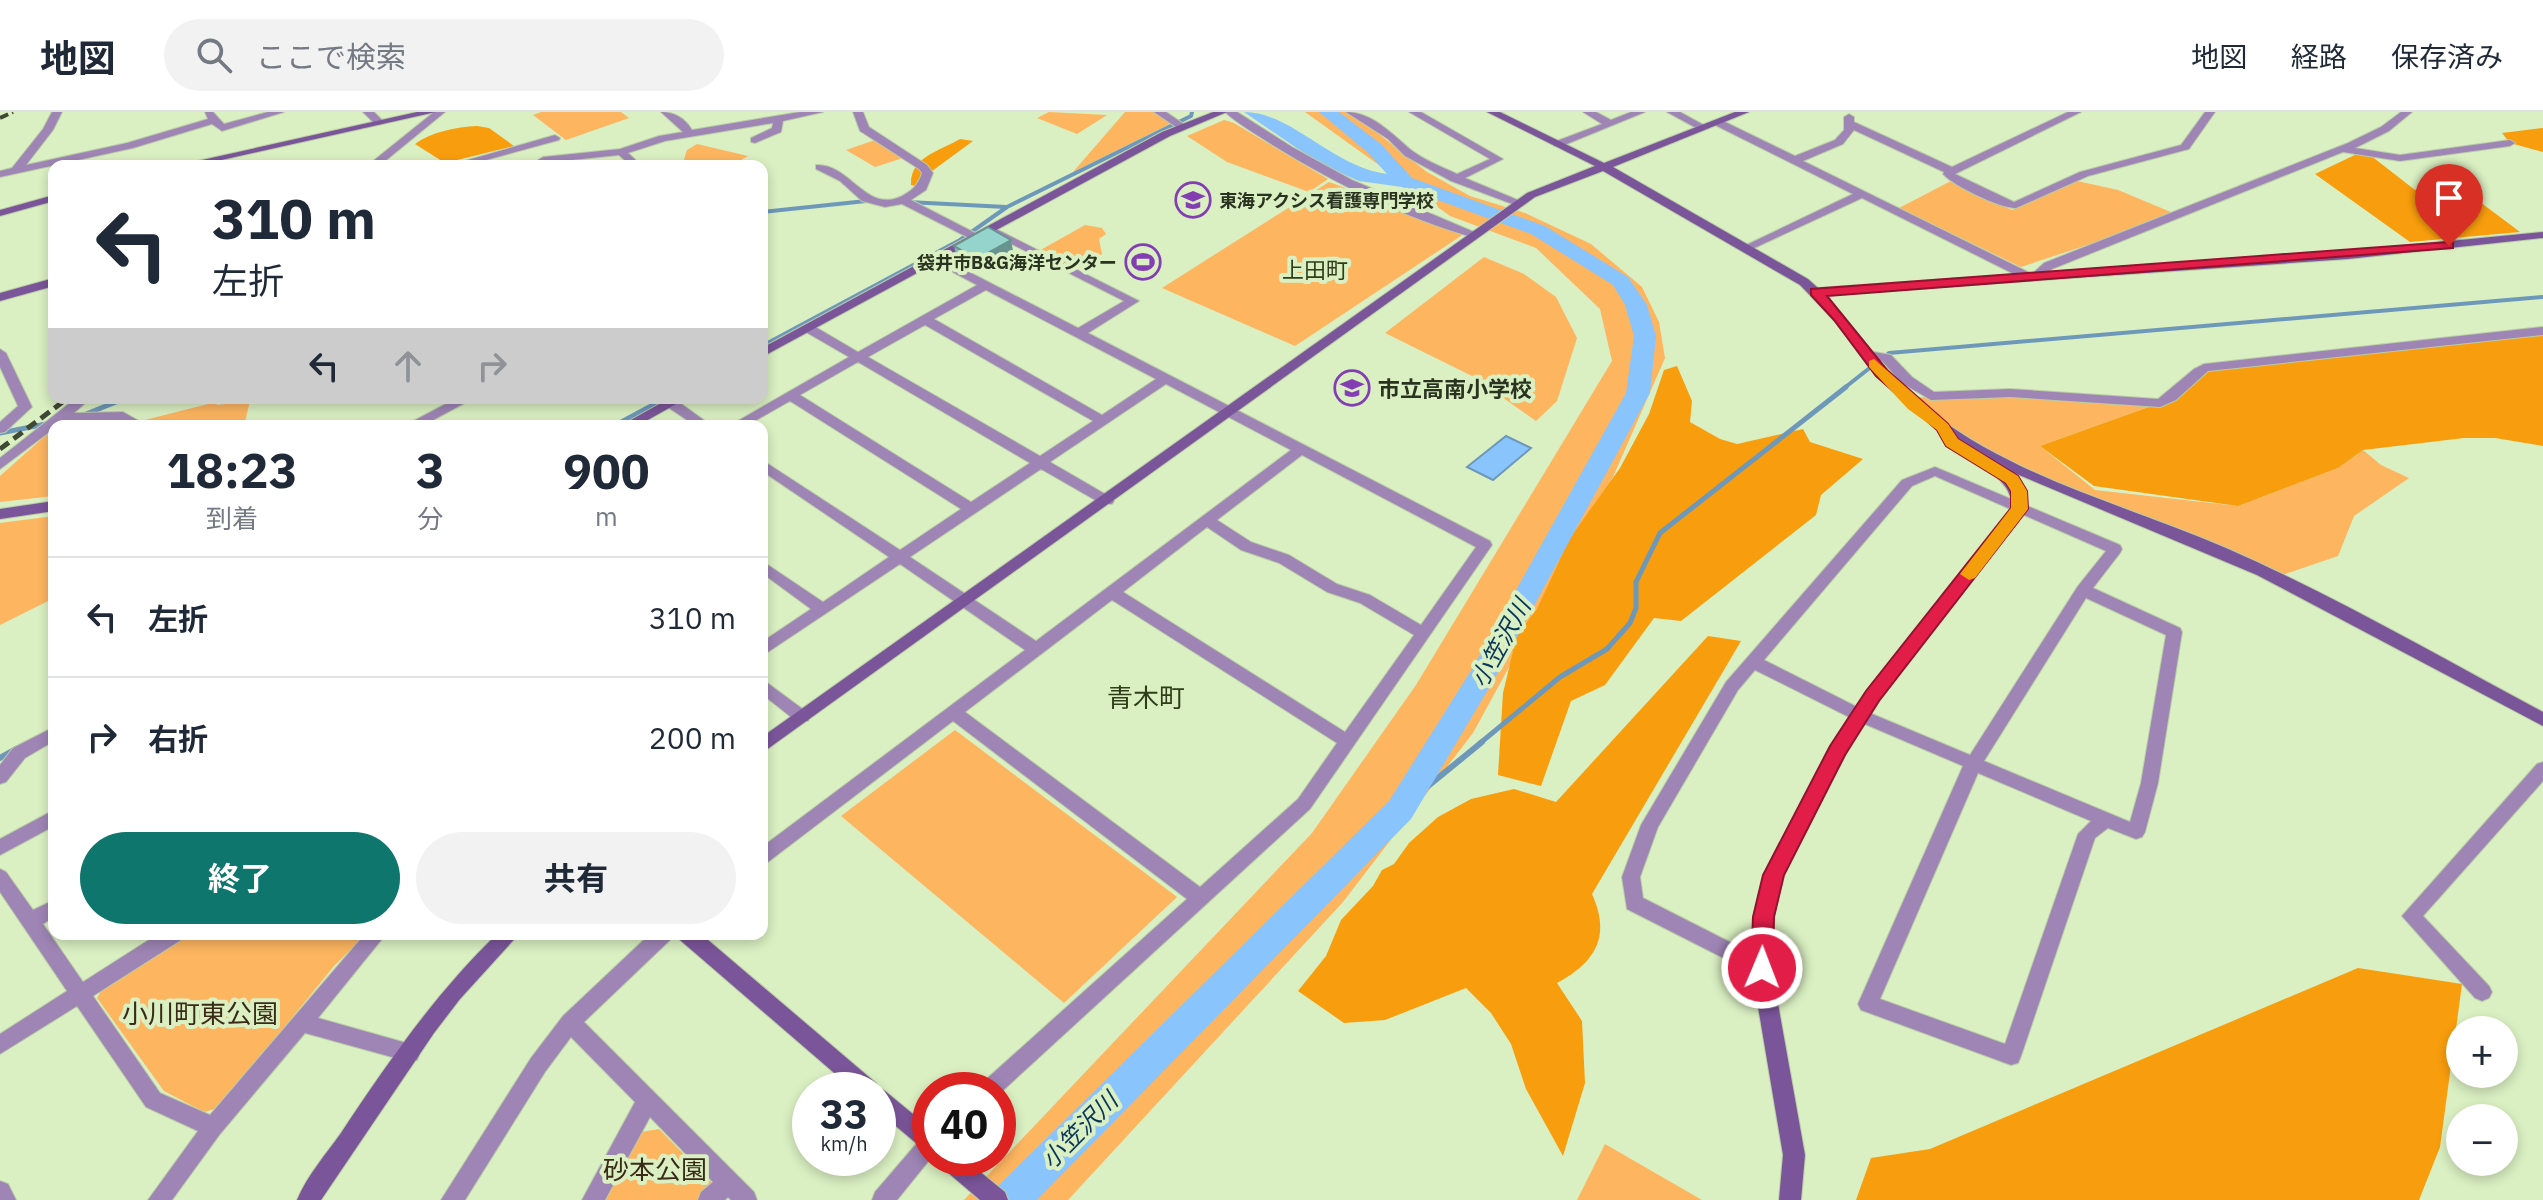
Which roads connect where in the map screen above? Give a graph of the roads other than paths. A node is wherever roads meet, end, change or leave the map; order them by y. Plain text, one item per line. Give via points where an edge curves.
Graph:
1 (57, 112) edge
2 (279, 112) edge
3 (368, 112) edge
4 (431, 112) edge
5 (440, 112) edge
6 (666, 112) edge
7 (818, 112) edge
8 (858, 112) edge
9 (1159, 112) edge
10 (1222, 112) edge
11 (1230, 112) edge
12 (1351, 112) edge
13 (1414, 112) edge
14 (1444, 112) edge
15 (1492, 112) edge
16 (1588, 112) edge
17 (1640, 112) edge
18 (1672, 112) edge
19 (1744, 112) edge
20 (2076, 112) edge
21 (2210, 112) edge
22 (2407, 112) edge
23 (411, 114) edge
24 (210, 116) edge
25 (762, 116) edge
26 (1849, 118) edge
27 (778, 119) junction
28 (1427, 119) junction
29 (380, 123) junction
30 (1719, 123) junction
31 (1611, 124) junction
32 (1183, 127) junction
33 (1704, 128) junction
34 (689, 133) junction
35 (555, 138) dead end
36 (755, 140) dead end
37 (2510, 143) dead end
38 (1558, 144) junction
39 (2343, 149) junction
40 (621, 152) junction
41 (68, 160) edge
42 (208, 160) edge
43 (380, 160) edge
44 (474, 160) edge
45 (543, 160) dead end
46 (630, 160) edge
47 (1793, 161) junction
48 (48, 164) edge
49 (1603, 166) junction
50 (820, 167) dead end
51 (1952, 171) junction
52 (15, 172) junction
53 (0, 174) edge
54 (1455, 179) junction
55 (1862, 194) junction
56 (48, 200) edge
57 (903, 200) junction
58 (1516, 205) junction
59 (0, 213) edge
60 (990, 229) junction
61 (1477, 234) junction
62 (2543, 235) edge
63 (975, 237) junction
64 (1746, 248) junction
65 (934, 258) junction
66 (2032, 275) junction
67 (48, 284) edge
68 (984, 286) junction
69 (1816, 292) junction
70 (0, 297) edge
71 (924, 319) junction
72 (808, 328) junction
73 (2543, 331) edge
74 (1077, 334) junction
75 (768, 350) edge
76 (0, 353) edge
77 (1868, 355) junction
78 (858, 357) junction
79 (1163, 380) junction
80 (790, 395) junction
81 (76, 404) edge
82 (455, 404) edge
83 (668, 404) edge
84 (680, 404) edge
85 (1228, 413) junction
86 (59, 417) junction
87 (55, 420) edge
88 (130, 420) edge
89 (423, 420) edge
90 (638, 420) edge
91 (698, 420) edge
92 (746, 420) edge
93 (1103, 421) junction
94 (48, 426) edge
95 (1943, 427) junction
96 (0, 429) edge
97 (1301, 449) junction
98 (1042, 461) junction
99 (0, 465) edge
100 (768, 468) edge
101 (1107, 501) junction
102 (48, 507) edge
103 (971, 509) junction
104 (2019, 509) junction
105 (0, 514) edge
106 (1207, 520) junction
107 (901, 556) junction
108 (768, 570) edge
109 (2083, 590) junction
110 (1113, 593) junction
111 (967, 602) junction
112 (822, 609) junction
113 (1423, 633) junction
114 (768, 646) edge
115 (1037, 650) junction
116 (1752, 661) junction
117 (768, 690) edge
118 (953, 712) junction
119 (1859, 715) junction
120 (802, 717) junction
121 (2543, 720) edge
122 (48, 736) edge
123 (1347, 741) junction
124 (768, 742) edge
125 (1973, 764) junction
126 (2543, 769) edge
127 (0, 777) edge
128 (48, 820) edge
129 (2105, 820) junction
130 (0, 848) edge
131 (768, 852) edge
132 (0, 877) edge
133 (1200, 898) junction
134 (48, 911) edge
135 (31, 921) junction
136 (164, 940) edge
137 (372, 940) edge
138 (503, 940) edge
139 (657, 940) edge
140 (694, 940) edge
141 (1762, 968) junction
142 (2482, 992) dead end
143 (78, 994) junction
144 (570, 1022) junction
145 (302, 1023) junction
146 (0, 1045) edge
147 (410, 1053) junction
148 (848, 1072) edge
149 (1009, 1072) edge
150 (646, 1103) junction
151 (896, 1114) edge
152 (213, 1127) junction
153 (912, 1127) edge
154 (912, 1165) edge
155 (968, 1176) edge
156 (728, 1182) junction
157 (0, 1192) edge
158 (5, 1200) edge
159 (159, 1200) edge
160 (308, 1200) edge
161 (452, 1200) edge
162 (593, 1200) edge
163 (709, 1200) edge
164 (746, 1200) edge
165 (883, 1200) edge
166 (997, 1200) edge
167 (1790, 1200) edge

1 - 52 street
2 - 24 street via 222,128
3 - 29 street
4 - 23 street
5 - 43 street
6 - 34 street
7 - 27 street
8 - 57 street via 864,129 928,173 922,188
9 - 32 street
10 - 32 street
11 - 61 street via 1321,171 1386,202
12 - 54 street
13 - 28 street
14 - 28 street
15 - 38 street
16 - 31 street
17 - 31 street
18 - 33 street
19 - 30 street
20 - 51 street
21 - 51 street via 2185,147 2084,174 2016,205 1949,176
22 - 39 street
23 - 29 street
24 - 41 street via 129,146
25 - 27 street
25 - 34 street
26 - 47 street via 1849,131 1839,142
26 - 51 street
27 - 36 street via 777,130
28 - 54 street via 1498,159
29 - 42 street
30 - 33 street
30 - 47 street
31 - 38 street
32 - 60 street
33 - 49 street
34 - 40 street
35 - 44 street
37 - 39 street via 2400,158
38 - 49 street
39 - 66 street
40 - 45 street
40 - 46 street
47 - 55 street
48 - 52 street
49 - 58 street
49 - 64 street
50 - 57 street via 875,202
52 - 53 street
54 - 58 street
55 - 64 street
55 - 66 street
56 - 59 street
57 - 63 street
58 - 61 street
60 - 63 street
60 - 74 street via 1133,301
61 - 85 street
62 - 66 street via 2348,255
63 - 65 street
64 - 69 street
65 - 68 street
65 - 72 street
66 - 69 street
67 - 70 street
68 - 71 street
68 - 74 street
69 - 77 street
71 - 78 street
71 - 93 street
72 - 75 street
72 - 78 street
73 - 77 street via 2204,368 2160,403 2010,393 1931,396 1886,358
74 - 79 street
76 - 96 street via 25,407
77 - 95 street via 1898,391
78 - 80 street
78 - 98 street
79 - 85 street
79 - 93 street
80 - 92 street
80 - 103 street
81 - 86 street
82 - 89 street
83 - 90 street
84 - 91 street
85 - 97 street
85 - 101 street
86 - 87 street
86 - 88 street
93 - 98 street
94 - 99 street
95 - 104 street via 1964,452 2012,480 2019,491
95 - 121 street via 2028,476 2251,565
97 - 106 street
97 - 113 street via 1485,545
98 - 101 street
98 - 103 street
100 - 107 street
101 - 111 street
102 - 105 street
103 - 107 street
104 - 109 street via 2115,549
104 - 116 street via 1935,471 1907,483
104 - 119 street
106 - 110 street
106 - 113 street via 1246,546 1284,559
107 - 111 street
107 - 112 street
108 - 112 street
109 - 125 street
109 - 129 street via 2174,632 2151,789 2136,832
110 - 115 street
110 - 123 street
111 - 115 street
111 - 120 street
112 - 114 street
113 - 123 street
115 - 118 street
116 - 119 street
116 - 141 street via 1672,782 1631,877 1634,903
117 - 120 street
118 - 131 street
118 - 133 street
119 - 125 street
119 - 141 street via 1774,875 1764,917
120 - 124 street
122 - 127 street via 19,753
123 - 133 street via 1304,804
125 - 129 street
125 - 129 street via 1868,1004 2011,1056 2087,834
126 - 142 street via 2411,916
128 - 130 street
132 - 135 street
133 - 149 street
134 - 135 street
135 - 143 street
136 - 143 street
137 - 145 street
138 - 147 street via 479,961
139 - 144 street
140 - 148 street
141 - 167 street via 1794,1155
143 - 146 street
143 - 152 street via 153,1100
144 - 150 street
144 - 161 street
145 - 147 street
145 - 152 street
147 - 160 street
150 - 156 street
150 - 162 street
151 - 153 street
152 - 159 street
154 - 165 street
155 - 166 street
156 - 163 street
156 - 164 street
157 - 158 street

